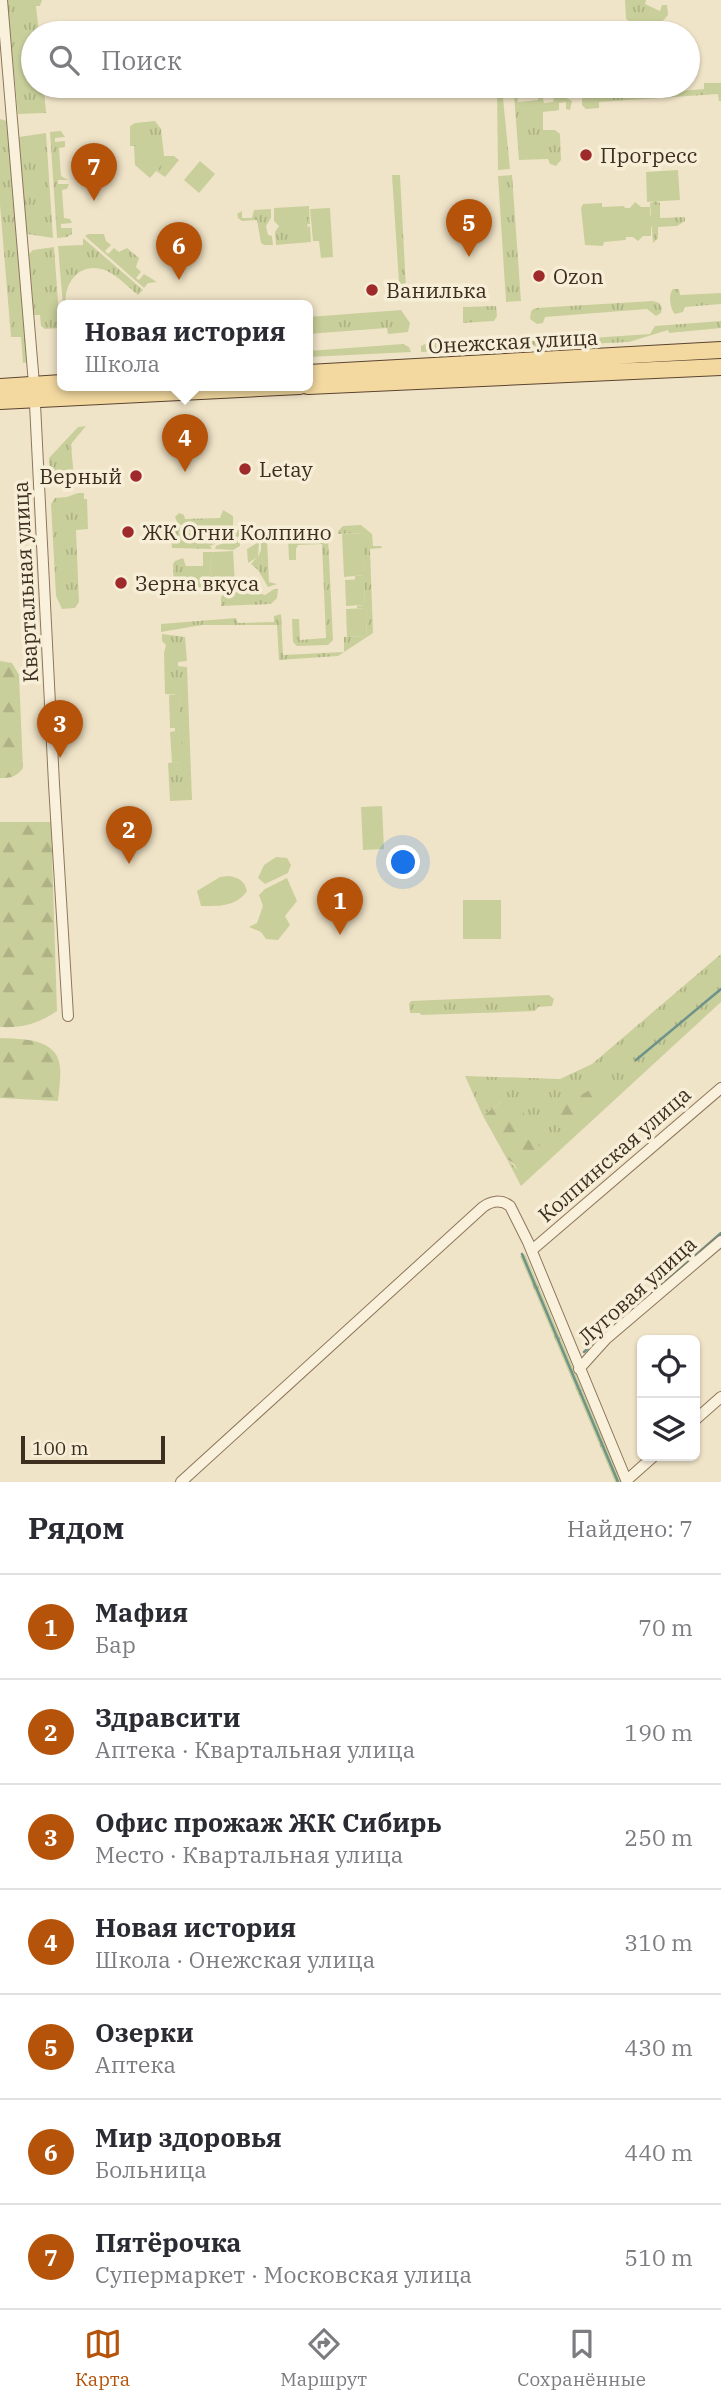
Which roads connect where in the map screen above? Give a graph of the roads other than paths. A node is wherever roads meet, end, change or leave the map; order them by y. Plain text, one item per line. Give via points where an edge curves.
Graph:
1 (2, 0) edge
2 (721, 350) edge
3 (721, 367) edge
4 (313, 373) edge
5 (57, 384) edge
6 (313, 386) edge
7 (0, 387) edge
8 (35, 391) junction
9 (57, 391) edge
10 (0, 401) edge
11 (68, 1016) dead end
12 (721, 1088) edge
13 (721, 1241) edge
14 (532, 1250) junction
15 (579, 1370) junction
16 (721, 1397) edge
17 (700, 1416) edge
18 (649, 1461) edge
19 (627, 1481) edge
20 (181, 1482) edge

1 - 8 street, Квартальная улица
2 - 4 main road, Онежская улица
3 - 6 main road, Онежская улица
5 - 8 main road
7 - 8 main road
8 - 9 main road
8 - 10 main road
8 - 11 street, Квартальная улица
12 - 14 street, Колпинская улица
13 - 15 street, Луговая улица via 606,1339
14 - 15 street
14 - 20 street via 510,1206 505,1202 486,1205
15 - 19 street
16 - 17 street
18 - 19 street

